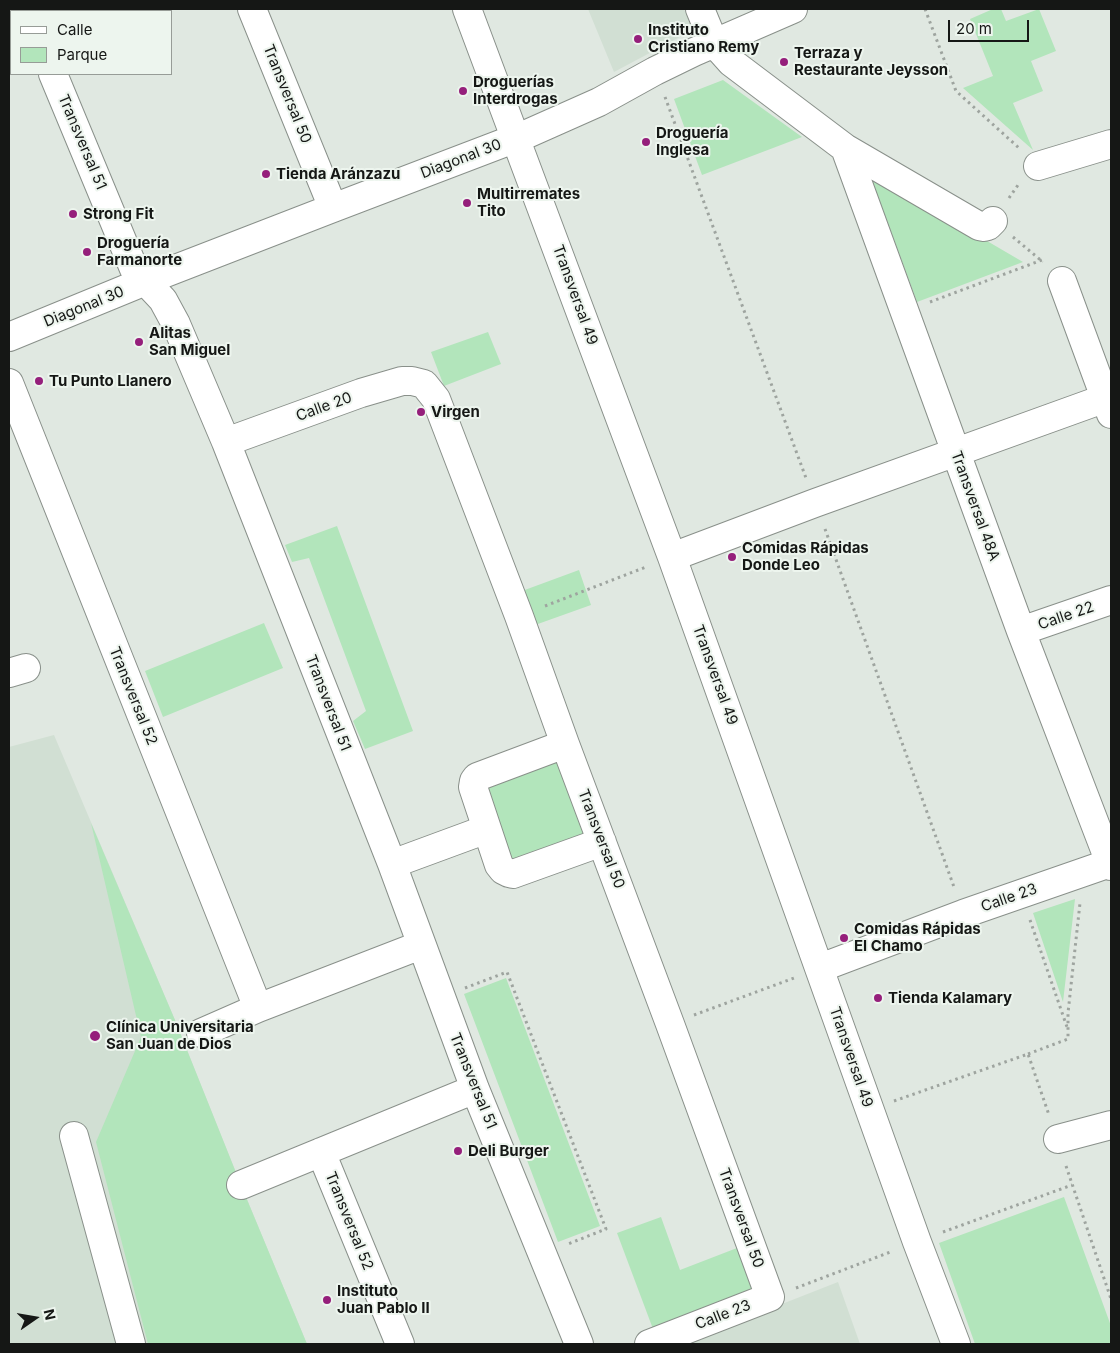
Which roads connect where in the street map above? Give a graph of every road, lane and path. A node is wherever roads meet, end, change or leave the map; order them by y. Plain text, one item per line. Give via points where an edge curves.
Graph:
1 (252, 9) edge
2 (467, 9) edge
3 (700, 9) edge
4 (793, 9) edge
5 (925, 9) edge
6 (714, 43) junction
7 (53, 75) edge
8 (516, 138) junction
9 (1111, 144) edge
10 (845, 148) junction
11 (1038, 166) joint
12 (333, 208) junction
13 (992, 222) joint
14 (146, 281) junction
15 (1062, 281) dead end
16 (904, 311) junction
17 (9, 337) edge
18 (9, 383) edge
19 (424, 384) joint
20 (1109, 406) edge
21 (226, 442) junction
22 (955, 453) junction
23 (672, 557) junction
24 (1111, 600) edge
25 (519, 616) junction
26 (1021, 631) junction
27 (565, 744) junction
28 (486, 829) junction
29 (602, 842) junction
30 (392, 864) junction
31 (1111, 865) edge
32 (1083, 873) junction
33 (1021, 894) junction
34 (421, 945) junction
35 (820, 968) junction
36 (440, 998) junction
37 (258, 1008) junction
38 (670, 1024) junction
39 (201, 1033) dead end
40 (1068, 1033) junction
41 (1028, 1054) junction
42 (475, 1089) junction
43 (870, 1110) junction
44 (1111, 1125) edge
45 (74, 1136) dead end
46 (1058, 1139) junction
47 (321, 1152) junction
48 (241, 1185) dead end
49 (542, 1254) junction
50 (770, 1297) joint
51 (1111, 1300) edge
52 (131, 1344) edge
53 (400, 1344) edge
54 (579, 1344) edge
55 (649, 1344) edge
56 (956, 1344) edge

1 - 12 street, Transversal 50
2 - 8 street, Transversal 49
3 - 6 street
4 - 6 street, Diagonal 30
5 - 11 path via 956,91
6 - 8 street, Diagonal 30 via 599,102
6 - 10 street via 731,62
7 - 14 street, Transversal 51 via 134,269
8 - 12 street, Diagonal 30
8 - 23 street, Transversal 49
9 - 11 street
10 - 13 street via 979,226 988,226
10 - 16 street, Transversal 48A
12 - 14 street, Diagonal 30
13 - 16 path via 1042,260
14 - 17 street, Diagonal 30
14 - 21 street, Transversal 51 via 163,300 176,324
15 - 20 street
16 - 22 street, Transversal 48A
18 - 37 street, Transversal 52
19 - 21 street, Calle 20 via 412,381 393,383
19 - 25 street, Transversal 50 via 436,399
20 - 22 street
21 - 30 street, Transversal 51
22 - 23 street
22 - 26 street, Transversal 48A
23 - 25 path
23 - 35 street, Transversal 49
24 - 26 street, Calle 22
25 - 27 street, Transversal 50
26 - 31 street, Transversal 48A
27 - 28 street via 477,777 472,784
27 - 29 street, Transversal 50
28 - 29 street via 499,864 514,874
28 - 30 street
29 - 38 street, Transversal 50
30 - 34 street, Transversal 51
31 - 32 street, Calle 23
32 - 33 street, Calle 23
32 - 40 path
33 - 35 street, Calle 23
33 - 40 path
34 - 36 street, Transversal 51
34 - 37 street
35 - 38 path
35 - 43 street, Transversal 49
36 - 42 street, Transversal 51
36 - 49 path via 508,972 606,1229
37 - 39 street
38 - 50 street, Transversal 50
40 - 41 path via 1068,1039
41 - 43 path
41 - 46 path
42 - 47 street
42 - 49 street, Transversal 51
43 - 56 street, Transversal 49
44 - 46 street
45 - 52 street
46 - 51 path
47 - 48 street
47 - 53 street, Transversal 52
49 - 54 street, Transversal 51
50 - 55 street, Calle 23

